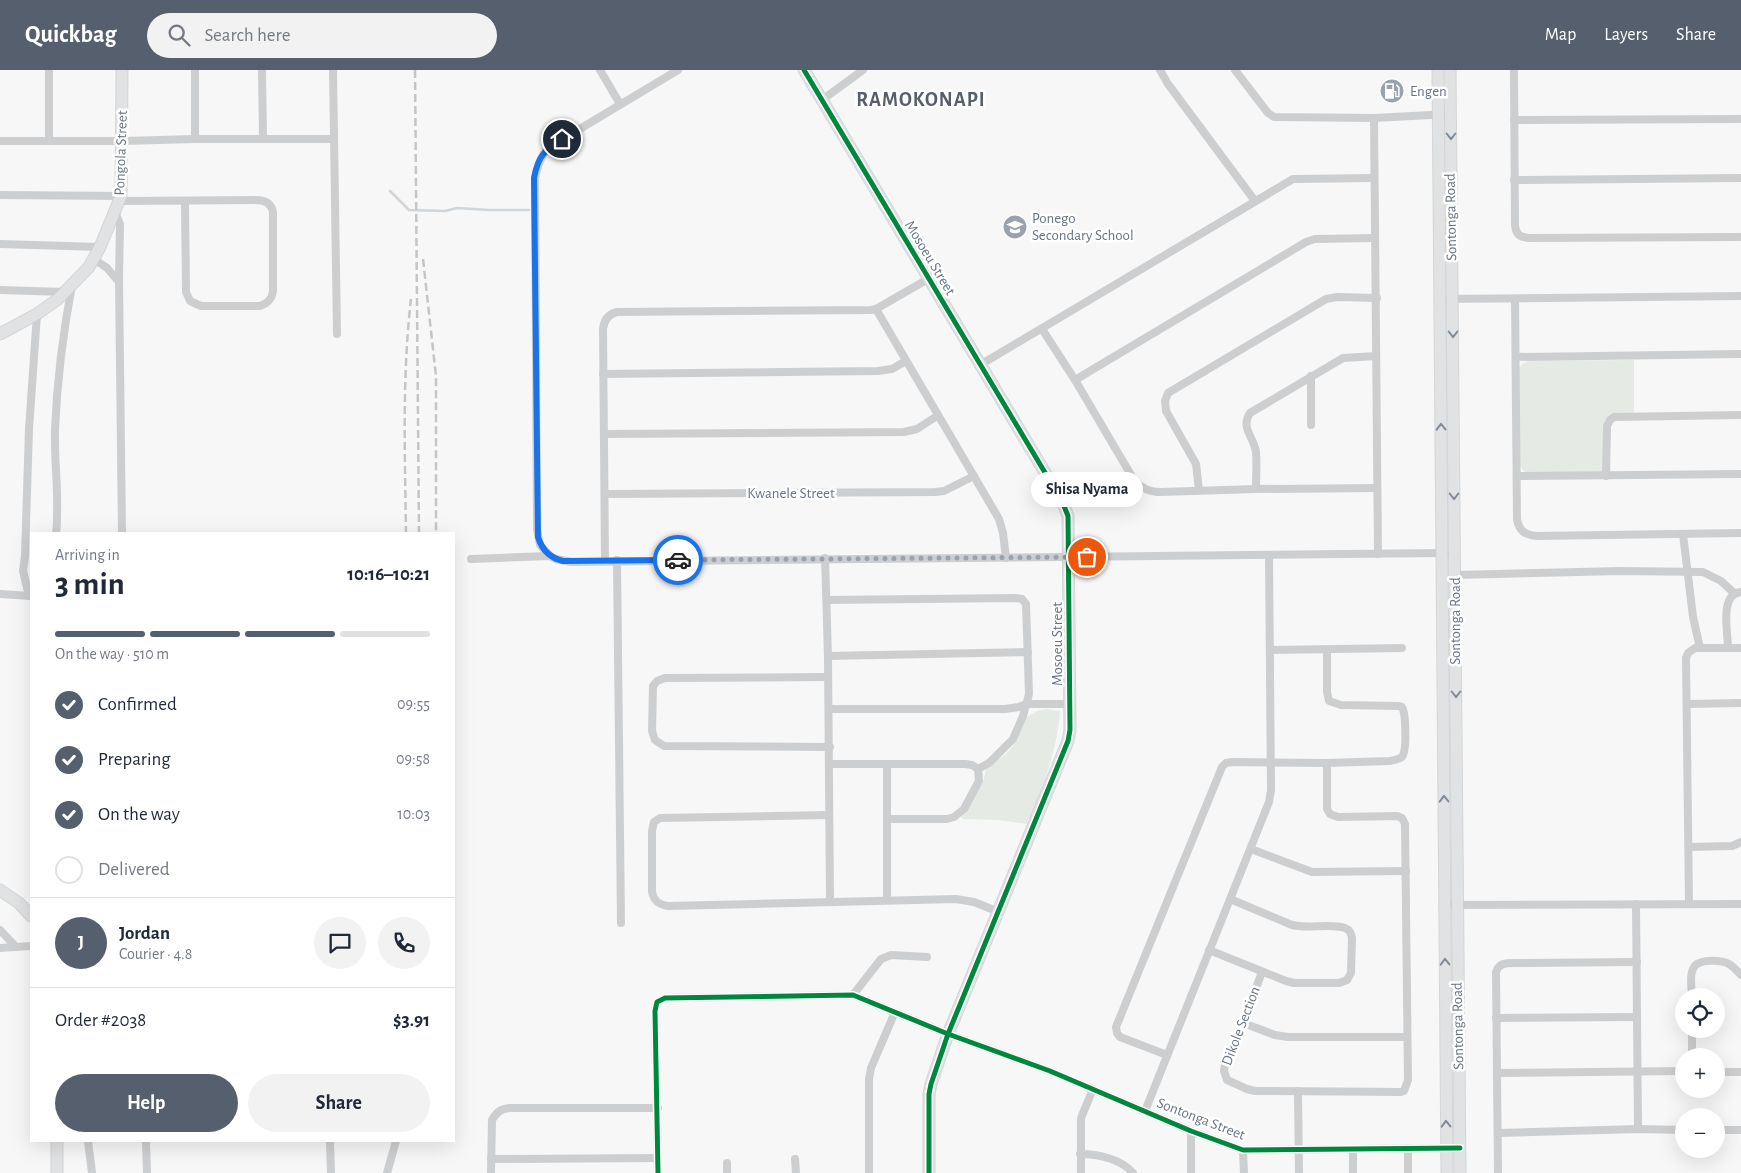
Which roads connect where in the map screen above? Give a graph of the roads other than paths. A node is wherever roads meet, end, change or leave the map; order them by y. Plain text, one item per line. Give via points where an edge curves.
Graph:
1 (49, 70) edge
2 (122, 70) edge
3 (195, 70) edge
4 (262, 70) edge
5 (333, 70) edge
6 (600, 70) edge
7 (804, 70) edge
8 (863, 70) edge
9 (1160, 70) edge
10 (1235, 70) edge
11 (1438, 70) edge
12 (1450, 70) edge
13 (1514, 70) edge
14 (673, 71) edge
15 (822, 100) junction
16 (620, 104) junction
17 (1438, 114) junction
18 (1450, 114) junction
19 (1374, 118) junction
20 (1741, 119) edge
21 (1514, 120) junction
22 (195, 139) junction
23 (262, 139) junction
24 (49, 140) junction
25 (334, 140) junction
26 (0, 141) edge
27 (122, 141) junction
28 (1374, 178) junction
29 (1741, 178) edge
30 (1514, 180) junction
31 (0, 195) edge
32 (1255, 201) junction
33 (185, 202) junction
34 (119, 203) junction
35 (1375, 238) junction
36 (1741, 238) edge
37 (0, 244) edge
38 (100, 247) junction
39 (94, 259) junction
40 (928, 279) junction
41 (119, 282) junction
42 (69, 289) junction
43 (0, 290) edge
44 (1741, 296) edge
45 (1377, 298) junction
46 (1453, 298) junction
47 (1439, 299) junction
48 (1516, 299) junction
49 (876, 309) junction
50 (37, 314) junction
51 (1042, 329) junction
52 (0, 334) edge
53 (336, 334) dead end
54 (1741, 354) edge
55 (1376, 356) junction
56 (1516, 357) junction
57 (906, 361) junction
58 (980, 365) junction
59 (603, 374) junction
60 (1311, 376) junction
61 (1076, 380) junction
62 (1741, 415) edge
63 (937, 416) junction
64 (1311, 425) dead end
65 (604, 434) junction
66 (1741, 474) edge
67 (974, 476) junction
68 (1517, 476) junction
69 (1606, 476) junction
70 (1376, 488) junction
71 (1256, 489) junction
72 (1199, 490) junction
73 (605, 494) junction
74 (56, 532) edge
75 (122, 532) edge
76 (1741, 533) edge
77 (1683, 534) junction
78 (1442, 553) junction
79 (1455, 553) junction
80 (1378, 554) junction
81 (1269, 555) junction
82 (550, 556) junction
83 (1068, 557) junction
84 (824, 558) junction
85 (1006, 558) junction
86 (471, 559) dead end
87 (617, 560) junction
88 (605, 561) junction
89 (1687, 572) junction
90 (1455, 575) junction
91 (1738, 592) edge
92 (0, 594) edge
93 (30, 596) edge
94 (827, 600) junction
95 (1402, 648) dead end
96 (1700, 648) junction
97 (1728, 648) junction
98 (1741, 648) edge
99 (1270, 650) junction
100 (1327, 650) junction
101 (1028, 652) junction
102 (828, 656) junction
103 (828, 677) junction
104 (1741, 703) edge
105 (1026, 704) junction
106 (1070, 704) junction
107 (1687, 704) junction
108 (829, 709) junction
109 (830, 747) junction
110 (1270, 762) junction
111 (1327, 763) junction
112 (830, 764) junction
113 (887, 765) junction
114 (978, 769) junction
115 (829, 815) junction
116 (888, 819) junction
117 (1741, 842) edge
118 (1689, 847) junction
119 (1251, 849) junction
120 (1406, 871) junction
121 (0, 890) edge
122 (1230, 899) junction
123 (887, 900) junction
124 (830, 902) junction
125 (1636, 904) junction
126 (1689, 904) junction
127 (1741, 904) edge
128 (1444, 905) junction
129 (1457, 906) junction
130 (999, 912) junction
131 (30, 915) edge
132 (621, 923) dead end
133 (0, 930) edge
134 (30, 946) edge
135 (16, 947) junction
136 (0, 948) edge
137 (1209, 950) junction
138 (927, 957) dead end
139 (1637, 962) junction
140 (1262, 972) junction
141 (1741, 975) edge
142 (1692, 988) edge
143 (853, 995) junction
144 (895, 1012) junction
145 (1637, 1017) junction
146 (1496, 1018) junction
147 (1243, 1023) junction
148 (948, 1034) junction
149 (1407, 1037) junction
150 (1167, 1056) junction
151 (1675, 1071) edge
152 (1725, 1072) edge
153 (1741, 1072) edge
154 (1497, 1073) junction
155 (1638, 1073) junction
156 (1093, 1089) junction
157 (1298, 1091) junction
158 (658, 1108) junction
159 (1145, 1111) junction
160 (1638, 1129) junction
161 (1675, 1130) edge
162 (1725, 1130) edge
163 (1741, 1130) edge
164 (1191, 1131) junction
165 (1498, 1133) junction
166 (57, 1142) edge
167 (64, 1142) edge
168 (88, 1142) edge
169 (146, 1142) edge
170 (330, 1142) edge
171 (396, 1142) edge
172 (1408, 1148) junction
173 (1447, 1148) junction
174 (1460, 1148) junction
175 (1299, 1149) junction
176 (1353, 1149) junction
177 (1243, 1150) junction
178 (1080, 1154) junction
179 (658, 1158) junction
180 (492, 1159) junction
181 (795, 1159) dead end
182 (727, 1163) dead end
183 (57, 1173) edge
184 (64, 1173) edge
185 (92, 1173) edge
186 (147, 1173) edge
187 (331, 1173) edge
188 (387, 1173) edge
189 (491, 1173) edge
190 (658, 1173) edge
191 (728, 1173) edge
192 (796, 1173) edge
193 (869, 1173) edge
194 (929, 1173) edge
195 (1081, 1173) edge
196 (1133, 1173) edge
197 (1191, 1173) edge
198 (1244, 1173) edge
199 (1299, 1173) edge
200 (1354, 1173) edge
201 (1408, 1173) edge
202 (1447, 1173) edge
203 (1460, 1173) edge
204 (1498, 1173) edge

1 - 24 street
2 - 27 main road, Pongola Street
3 - 22 street
4 - 23 street
5 - 25 street
6 - 16 street
7 - 15 main road, Mosoeu Street
8 - 15 street
9 - 32 street
10 - 19 street via 1274,117
11 - 17 main road, Sontonga Road
12 - 18 main road, Sontonga Road
13 - 21 street
14 - 16 street
15 - 40 main road, Mosoeu Street
16 - 82 street via 548,148 538,162 534,178 537,530 540,545
17 - 18 street
17 - 19 street
17 - 47 main road, Sontonga Road
18 -> 46 main road, Sontonga Road
19 - 28 street
20 - 21 street
21 - 30 street
22 - 23 street
22 - 27 street
23 - 25 street
24 - 26 street
24 - 27 street
25 - 53 street
27 - 34 main road, Pongola Street
28 - 32 street via 1296,179
28 - 35 street
29 - 30 street
30 - 36 street via 1515,230 1524,238
31 - 34 street
32 - 51 street
33 - 33 street via 255,200 270,205 273,213 273,291 268,303 260,306 201,306 192,303 186,292
33 - 34 street
34 - 38 main road, Pongola Street
34 - 41 street
35 - 45 street
35 - 61 street via 1306,242
37 - 38 street
38 - 39 main road, Pongola Street
39 - 41 street via 110,270
39 - 42 main road, Pongola Street
40 - 49 street
40 - 58 main road, Mosoeu Street
41 - 75 street
42 - 43 street
42 - 50 main road, Pongola Street
42 - 74 street via 55,431
44 - 48 street
45 - 55 street
45 - 72 street via 1323,300 1168,393 1166,411 1196,464
46 - 47 street
46 - 48 street
46 -> 79 main road, Sontonga Road
78 -> 47 main road, Sontonga Road
48 - 56 street
49 - 57 street
49 - 59 street via 613,313 604,323
50 - 52 main road, Pongola Street
50 - 93 street via 23,571
51 - 58 street
51 - 61 street
54 - 56 street
55 - 60 street via 1344,357
55 - 70 street
56 - 68 street
57 - 59 street via 892,369 878,371
57 - 63 street
58 - 83 main road, Mosoeu Street via 1065,507
59 - 65 street
60 - 64 street
60 - 71 street via 1254,410 1247,418 1246,428 1256,451
61 - 72 street via 1138,485 1155,492
62 - 69 street via 1614,417 1607,426
63 - 65 street via 917,429 904,432
63 - 67 street
65 - 73 street
66 - 69 street
67 - 73 street, Kwanele Street via 944,491 928,492
67 - 85 street via 1001,524
68 - 69 street
68 - 77 street via 1517,524 1527,534
70 - 71 street
70 - 80 street
71 - 72 street
73 - 88 street
76 - 77 street
77 - 89 street
78 - 79 street
78 - 80 street
128 -> 78 main road, Sontonga Road
79 - 90 main road, Sontonga Road
80 - 81 street
81 - 83 street
81 - 99 street
82 - 86 street
82 - 88 street via 563,561
83 - 85 street
83 - 106 main road, Mosoeu Street
84 - 85 street
84 - 87 street
84 - 94 street
87 - 88 street
87 - 132 street
89 - 90 street
89 - 91 street via 1710,574
89 - 96 street
90 -> 129 main road, Sontonga Road
91 - 97 street via 1727,604
92 - 93 street
94 - 101 street via 1020,598 1027,607
94 - 102 street
95 - 100 street
96 - 97 street
96 - 107 street via 1692,650 1686,658
97 - 98 street
99 - 100 street
99 - 110 street
100 - 111 street via 1329,701 1340,705 1400,706 1404,711 1405,739 1404,752 1397,760
101 - 102 street
101 - 105 street via 1029,694
102 - 103 street
103 - 108 street
103 - 109 street via 665,678 653,686 652,731 655,740 664,746
104 - 107 street
105 - 106 street
105 - 108 street via 1005,709
105 - 114 street via 1013,739 990,763
106 - 130 main road, Mosoeu Street via 1066,746
107 - 118 street
108 - 109 street
109 - 112 street
110 - 111 street
110 - 119 street via 1270,802
110 - 150 street via 1232,762 1222,767 1116,1023 1120,1037
111 - 120 street via 1327,809 1330,814 1338,817 1397,816 1403,819
112 - 113 street
112 - 115 street
113 - 114 street via 965,764
113 - 116 street
114 - 116 street via 980,778 977,785 964,809 954,817
115 - 124 street
115 - 124 street via 660,818 654,822 652,831 652,892 659,904 668,906
116 - 123 street
117 - 118 street via 1732,846
118 - 126 street
119 - 120 street via 1312,872
119 - 122 street
120 - 149 street
121 - 131 main road
122 - 137 street
122 - 140 street, Dikole Section via 1292,925 1342,928 1351,933 1351,973 1344,982 1290,982
123 - 124 street
123 - 130 street via 963,900
125 - 126 street
125 - 129 street
125 - 139 street
126 - 127 street
128 - 129 street
173 -> 128 main road, Sontonga Road
129 - 174 main road, Sontonga Road
130 - 148 main road, Mosoeu Street
133 - 135 street
134 - 135 street
135 - 136 street
137 - 140 street, Dikole Section
137 - 150 street
138 - 143 street via 891,955 881,959
139 - 145 street
139 - 146 street via 1502,964 1496,972
140 - 147 street, Dikole Section
141 - 142 street via 1726,963 1703,962 1692,971
143 - 144 street, Sontonga Street
143 - 158 street via 660,999 655,1011
144 - 148 street, Sontonga Street
144 - 193 street via 869,1079
145 - 146 street
145 - 155 street
146 - 154 street
147 - 149 street via 1288,1037
147 - 157 street, Dikole Section via 1225,1064 1227,1080 1256,1091
148 - 156 street, Sontonga Street
148 - 194 main road, Mosoeu Street via 929,1094
149 - 157 street via 1408,1080 1404,1091
150 - 159 street
151 - 155 street
152 - 153 street
154 - 155 street
154 - 165 street
155 - 160 street
156 - 159 street, Sontonga Street
156 - 178 street via 1082,1118
157 - 175 street
158 - 179 street
158 - 180 street via 501,1109 492,1120
159 - 164 street, Sontonga Street
160 - 161 street
160 - 165 street
162 - 163 street
164 - 177 street, Sontonga Street
164 - 197 street
165 - 204 street
166 - 183 main road
167 - 184 main road
168 - 185 street
169 - 186 street
170 - 187 street
171 - 188 street
172 - 173 street, Sontonga Street
172 - 176 street, Sontonga Street
172 - 201 street
173 - 174 street, Sontonga Street
173 - 202 main road, Sontonga Road
174 - 203 main road, Sontonga Road
175 - 176 street, Sontonga Street
175 - 177 street, Sontonga Street
175 - 199 street
176 - 200 street
177 - 198 street
178 - 195 street
178 - 196 street via 1103,1157 1125,1165
179 - 180 street
179 - 190 street
180 - 189 street
181 - 192 street
182 - 191 street

